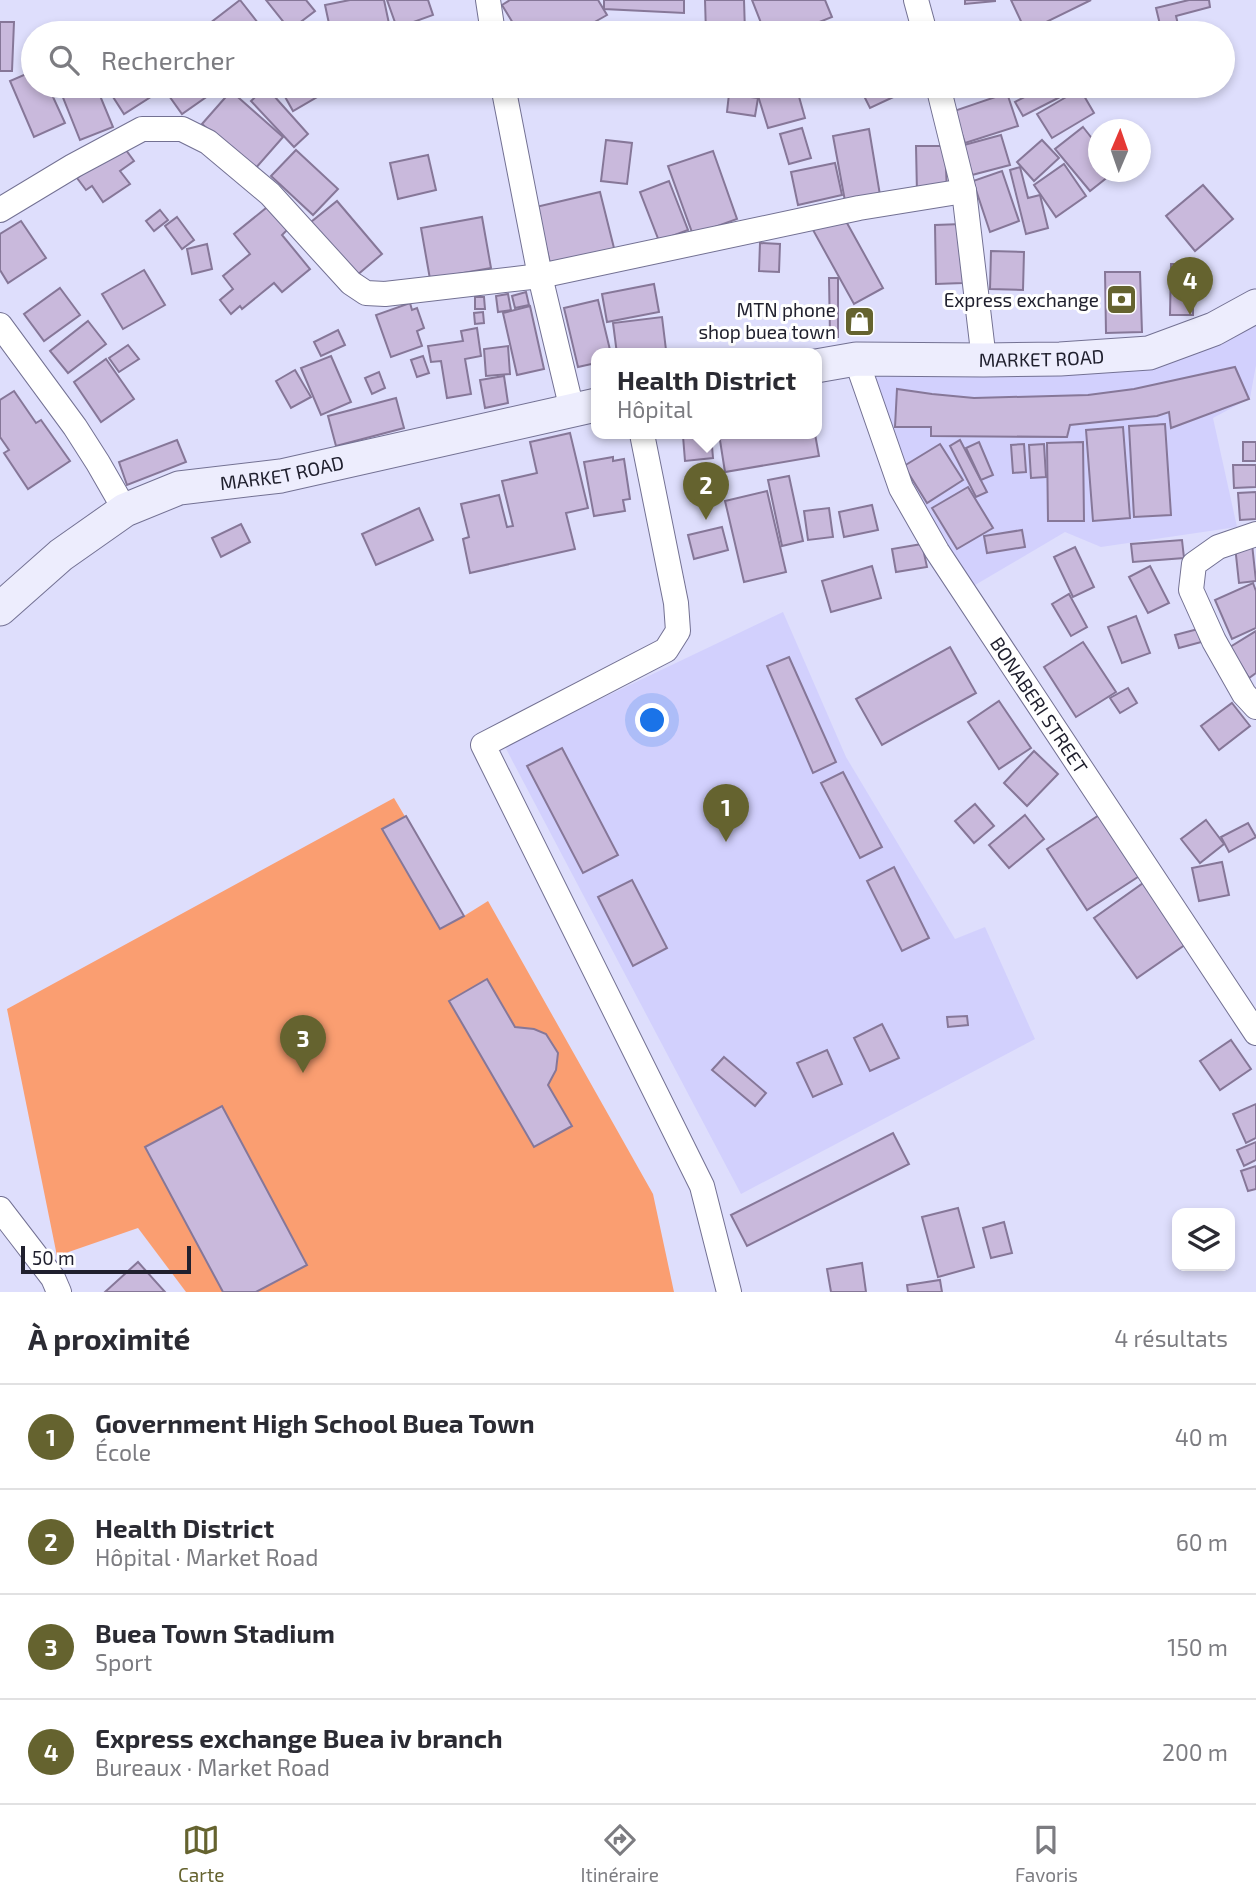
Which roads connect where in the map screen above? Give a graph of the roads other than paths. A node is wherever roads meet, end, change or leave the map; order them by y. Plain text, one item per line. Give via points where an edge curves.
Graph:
1 (488, 0) edge
2 (916, 0) edge
3 (491, 21) edge
4 (922, 21) edge
5 (505, 98) edge
6 (941, 98) edge
7 (964, 191) junction
8 (0, 210) edge
9 (540, 276) junction
10 (1256, 306) edge
11 (0, 325) edge
12 (856, 359) junction
13 (984, 360) junction
14 (822, 365) edge
15 (584, 407) edge
16 (643, 439) edge
17 (125, 510) junction
18 (1256, 534) edge
19 (0, 609) edge
20 (1256, 707) edge
21 (1256, 1033) edge
22 (0, 1209) edge
23 (59, 1292) edge
24 (729, 1292) edge

1 - 3 street
2 - 4 street
5 - 9 street
6 - 7 street
7 - 9 street via 859,208
7 - 13 street
8 - 9 street via 142,129 182,129 208,142 270,194 351,283 366,293
9 - 15 street
10 - 13 main road, MARKET ROAD via 1214,329 1149,354
11 - 17 street via 75,427
12 - 13 main road, MARKET ROAD
12 - 14 main road, MARKET ROAD
12 - 21 street, BONABERI STREET via 901,488 930,540
15 - 17 main road, MARKET ROAD via 281,476 179,488
16 - 24 street via 678,631 666,650 483,745 702,1186
17 - 19 main road, MARKET ROAD via 61,555
18 - 20 street via 1218,547 1194,564 1191,590 1214,641
22 - 23 street via 54,1278

